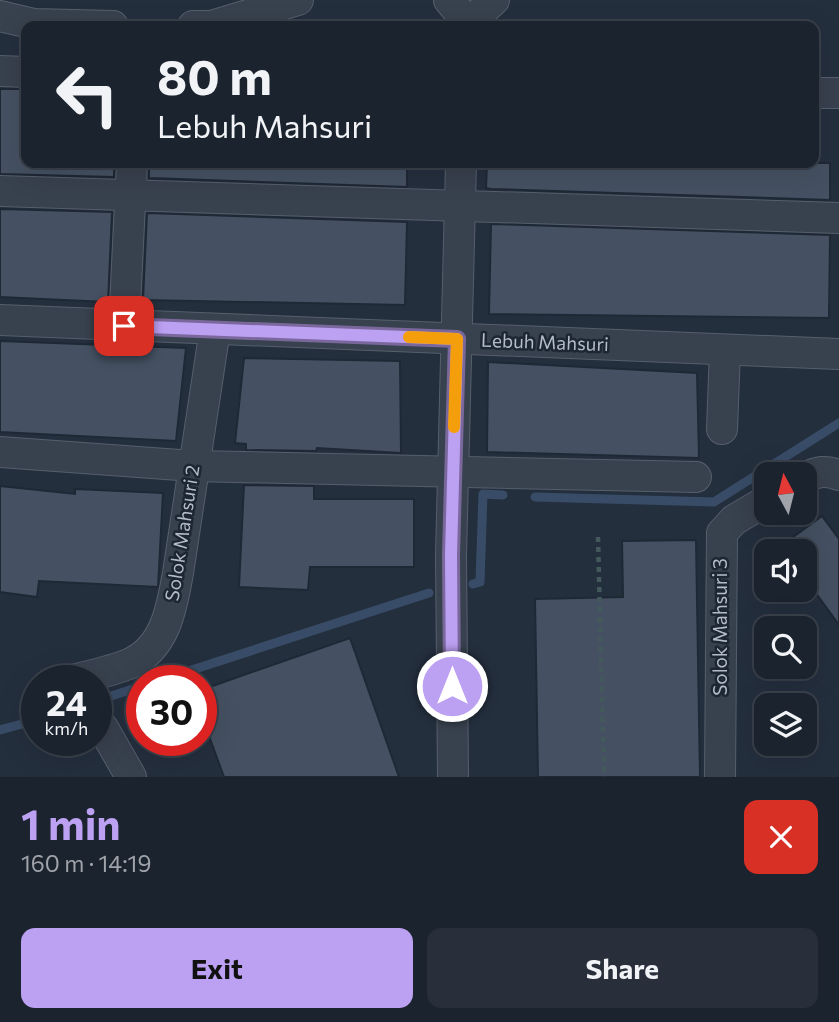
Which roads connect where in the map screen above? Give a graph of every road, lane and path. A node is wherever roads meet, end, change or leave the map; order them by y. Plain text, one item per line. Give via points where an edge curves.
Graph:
1 (298, 0) edge
2 (449, 0) edge
3 (494, 0) edge
4 (0, 16) edge
5 (21, 21) edge
6 (228, 21) edge
7 (464, 21) edge
8 (476, 21) edge
9 (0, 71) edge
10 (21, 72) edge
11 (819, 93) edge
12 (839, 93) edge
13 (132, 168) edge
14 (461, 168) edge
15 (0, 191) edge
16 (130, 195) junction
17 (460, 206) junction
18 (839, 218) edge
19 (0, 320) edge
20 (124, 326) junction
21 (215, 329) junction
22 (457, 339) junction
23 (724, 350) junction
24 (839, 354) edge
25 (722, 429) dead end
26 (0, 452) edge
27 (193, 466) junction
28 (453, 471) junction
29 (817, 472) edge
30 (839, 475) edge
31 (696, 477) dead end
32 (754, 508) edge
33 (598, 537) dead end
34 (112, 668) edge
35 (112, 744) edge
36 (131, 777) edge
37 (453, 777) edge
38 (604, 777) edge
39 (720, 777) edge

1 - 6 street
2 - 7 street
3 - 8 street
4 - 5 street
9 - 10 street
11 - 12 street
13 - 16 street
14 - 17 street
15 - 16 street
16 - 17 street
16 - 20 street
17 - 18 street
17 - 22 street
19 - 20 street, Lebuh Mahsuri
20 - 21 street, Lebuh Mahsuri
21 - 22 street, Lebuh Mahsuri
21 - 27 street, Solok Mahsuri 2
22 - 23 street, Lebuh Mahsuri
22 - 28 street
23 - 24 street, Lebuh Mahsuri
23 - 25 street
26 - 27 street
27 - 28 street
27 - 34 street, Solok Mahsuri 2 via 172,608 164,630 149,650 131,663
28 - 31 street
28 - 37 street
29 - 30 street via 828,470
32 - 39 street, Solok Mahsuri 3 via 722,533
33 - 38 path
35 - 36 street

